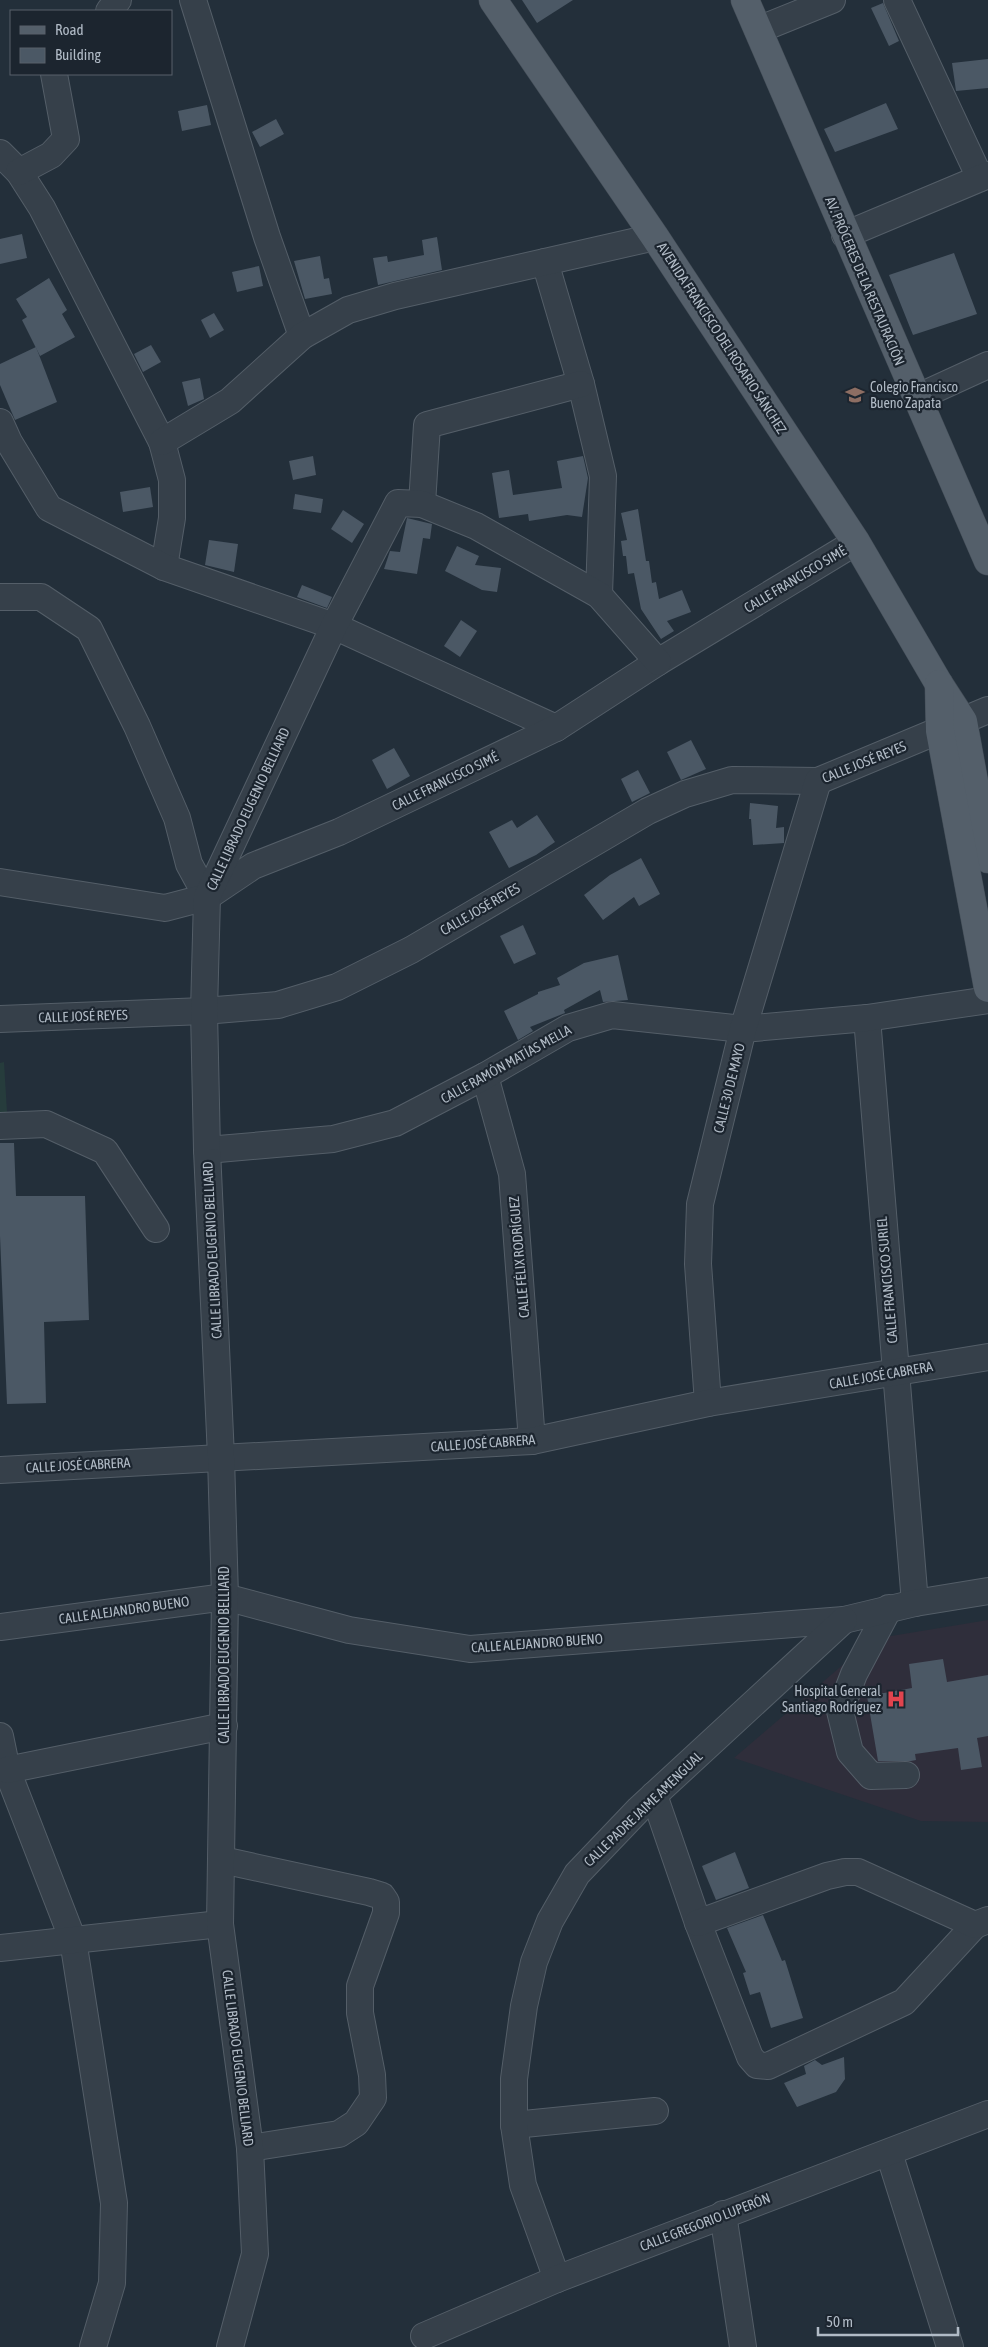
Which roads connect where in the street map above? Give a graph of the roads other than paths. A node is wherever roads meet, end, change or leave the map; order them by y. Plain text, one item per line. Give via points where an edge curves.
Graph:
1 (118, 0) edge
2 (193, 0) edge
3 (493, 0) edge
4 (745, 0) edge
5 (832, 0) edge
6 (897, 0) edge
7 (110, 10) edge
8 (758, 30) junction
9 (54, 75) edge
10 (0, 152) edge
11 (19, 172) junction
12 (984, 176) edge
13 (845, 235) junction
14 (655, 237) junction
15 (545, 262) junction
16 (302, 336) junction
17 (988, 365) edge
18 (581, 384) junction
19 (916, 398) junction
20 (0, 422) edge
21 (162, 442) junction
22 (422, 504) junction
23 (856, 542) junction
24 (987, 556) edge
25 (164, 567) junction
26 (599, 595) junction
27 (0, 597) edge
28 (334, 626) junction
29 (658, 662) junction
30 (988, 710) edge
31 (952, 726) junction
32 (556, 728) junction
33 (818, 781) junction
34 (988, 859) edge
35 (0, 882) edge
36 (207, 897) junction
37 (988, 988) edge
38 (988, 1000) edge
39 (204, 1011) junction
40 (867, 1018) junction
41 (0, 1019) edge
42 (743, 1029) junction
43 (485, 1076) junction
44 (0, 1126) edge
45 (207, 1150) junction
46 (156, 1229) dead end
47 (988, 1357) edge
48 (895, 1374) junction
49 (708, 1403) junction
50 (532, 1441) junction
51 (221, 1457) junction
52 (0, 1470) edge
53 (988, 1591) edge
54 (225, 1597) junction
55 (915, 1602) junction
56 (889, 1608) junction
57 (844, 1620) junction
58 (0, 1627) edge
59 (224, 1726) junction
60 (0, 1736) edge
61 (7, 1770) junction
62 (906, 1775) dead end
63 (654, 1795) junction
64 (222, 1860) junction
65 (698, 1923) junction
66 (982, 1923) edge
67 (220, 1924) junction
68 (73, 1940) junction
69 (0, 1948) edge
70 (655, 2111) dead end
71 (988, 2114) edge
72 (514, 2125) junction
73 (250, 2148) junction
74 (889, 2153) junction
75 (723, 2214) junction
76 (558, 2279) junction
77 (424, 2336) dead end
78 (93, 2347) edge
79 (230, 2347) edge
80 (743, 2347) edge
81 (950, 2347) edge

1 - 7 street
2 - 16 street via 267,238
3 - 14 main road, AVENIDA FRANCISCO DEL ROSARIO SÁNCHEZ
4 - 8 main road, AV. PRÓCERES DE LA RESTAURACIÓN
5 - 8 street
6 - 12 street
8 - 13 main road, AV. PRÓCERES DE LA RESTAURACIÓN
9 - 11 street via 66,138 51,155
10 - 11 street
11 - 21 street via 42,208
12 - 13 street
13 - 19 main road, AV. PRÓCERES DE LA RESTAURACIÓN
14 - 15 street
14 - 23 main road, AVENIDA FRANCISCO DEL ROSARIO SÁNCHEZ
15 - 16 street via 348,310
15 - 18 street
16 - 21 street via 230,401
17 - 19 street
18 - 22 street via 427,425
18 - 26 street via 603,476
19 - 24 main road, AV. PRÓCERES DE LA RESTAURACIÓN
20 - 25 street via 49,508
21 - 25 street via 172,480 172,518
22 - 26 street, CALLE LIBRADO EUGENIO BELLIARD via 476,526
22 - 28 street, CALLE LIBRADO EUGENIO BELLIARD via 398,503
23 - 29 street, CALLE FRANCISCO SIMÉ
23 - 31 main road, AVENIDA FRANCISCO DEL ROSARIO SÁNCHEZ via 938,684
25 - 28 street
26 - 29 street, CALLE LIBRADO EUGENIO BELLIARD
27 - 36 street via 41,597 89,629 174,810 189,864
28 - 32 street
28 - 36 street, CALLE LIBRADO EUGENIO BELLIARD
29 - 32 street, CALLE FRANCISCO SIMÉ
30 - 31 street, CALLE JOSÉ REYES
31 - 33 street, CALLE JOSÉ REYES
31 - 34 main road, AVENIDA FRANCISCO DEL ROSARIO SÁNCHEZ
31 - 37 main road, AVENIDA FRANCISCO DEL ROSARIO SÁNCHEZ
32 - 36 street, CALLE FRANCISCO SIMÉ via 339,832 253,866
33 - 39 street, CALLE JOSÉ REYES via 732,780 684,794 648,811 411,950 338,987 278,1005
33 - 42 street, CALLE 30 DE MAYO
35 - 36 street, CALLE FRANCISCO SIMÉ via 165,908
36 - 39 street, CALLE LIBRADO EUGENIO BELLIARD
38 - 40 street, CALLE RAMÓN MATÍAS MELLA
39 - 41 street, CALLE JOSÉ REYES
39 - 45 street, CALLE LIBRADO EUGENIO BELLIARD
40 - 42 street, CALLE RAMÓN MATÍAS MELLA
40 - 48 street, CALLE FRANCISCO SURIEL
42 - 43 street, CALLE RAMÓN MATÍAS MELLA via 612,1015 568,1028
42 - 49 street, CALLE 30 DE MAYO via 700,1204 698,1264
43 - 45 street, CALLE RAMÓN MATÍAS MELLA via 395,1123 333,1139
43 - 50 street, CALLE FÉLIX RODRÍGUEZ via 512,1174
44 - 46 street via 46,1124 104,1150
45 - 51 street, CALLE LIBRADO EUGENIO BELLIARD
47 - 48 street, CALLE JOSÉ CABRERA
48 - 49 street, CALLE JOSÉ CABRERA
48 - 55 street, CALLE FRANCISCO SURIEL
49 - 50 street, CALLE JOSÉ CABRERA
50 - 51 street, CALLE JOSÉ CABRERA
51 - 52 street, CALLE JOSÉ CABRERA
51 - 54 street, CALLE LIBRADO EUGENIO BELLIARD
53 - 55 street, CALLE ALEJANDRO BUENO
54 - 57 street, CALLE ALEJANDRO BUENO via 349,1630 470,1648
54 - 58 street, CALLE ALEJANDRO BUENO
54 - 59 street, CALLE LIBRADO EUGENIO BELLIARD
55 - 56 street, CALLE ALEJANDRO BUENO
56 - 57 street, CALLE ALEJANDRO BUENO
56 - 62 street via 854,1674 840,1711 850,1752 871,1776
57 - 63 street, CALLE PADRE JAIME AMENGUAL
59 - 61 street
59 - 64 street, CALLE LIBRADO EUGENIO BELLIARD
60 - 61 street
61 - 68 street
63 - 65 street
63 - 72 street, CALLE PADRE JAIME AMENGUAL via 577,1874 550,1922 534,1962 524,2006 514,2079
64 - 67 street, CALLE LIBRADO EUGENIO BELLIARD
64 - 73 street via 376,1894 386,1902 386,1913 360,1986 360,2013 372,2075 372,2098 356,2123 339,2134
65 - 66 street via 827,1876 851,1872 858,1872
65 - 66 street via 750,2057 757,2065 768,2066 904,2002
67 - 68 street
67 - 73 street, CALLE LIBRADO EUGENIO BELLIARD
68 - 69 street
68 - 78 street via 114,2203 112,2284
70 - 72 street
71 - 74 street, CALLE GREGORIO LUPERÓN
72 - 76 street, CALLE PADRE JAIME AMENGUAL via 523,2185
73 - 79 street, CALLE LIBRADO EUGENIO BELLIARD via 254,2254
74 - 75 street, CALLE GREGORIO LUPERÓN
74 - 81 street
75 - 76 street, CALLE GREGORIO LUPERÓN
75 - 80 street
76 - 77 street, CALLE GREGORIO LUPERÓN

